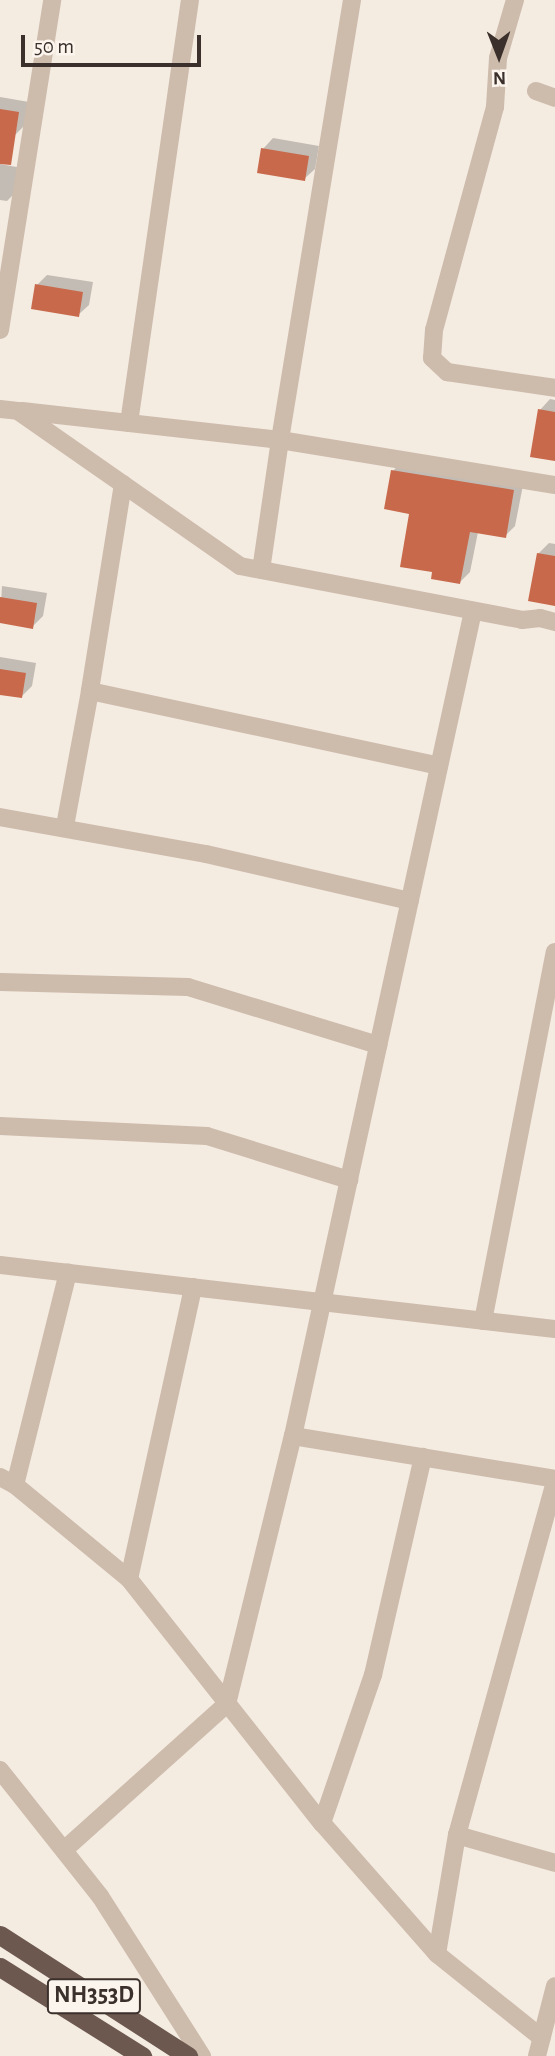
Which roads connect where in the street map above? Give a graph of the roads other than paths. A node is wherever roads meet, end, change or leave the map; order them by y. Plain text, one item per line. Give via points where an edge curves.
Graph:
1 (52, 0) edge
2 (190, 0) edge
3 (352, 0) edge
4 (515, 0) edge
5 (536, 91) dead end
6 (555, 99) edge
7 (0, 330) edge
8 (555, 388) edge
9 (9, 410) edge
10 (129, 423) junction
11 (281, 440) junction
12 (122, 484) junction
13 (555, 485) edge
14 (261, 570) junction
15 (473, 611) junction
16 (555, 622) edge
17 (90, 691) junction
18 (439, 766) junction
19 (0, 817) edge
20 (65, 826) junction
21 (410, 901) junction
22 (555, 952) edge
23 (0, 982) edge
24 (378, 1045) junction
25 (0, 1126) edge
26 (349, 1180) junction
27 (0, 1265) edge
28 (68, 1273) junction
29 (193, 1287) junction
30 (322, 1302) junction
31 (483, 1321) junction
32 (555, 1329) edge
33 (293, 1436) junction
34 (424, 1457) junction
35 (555, 1480) edge
36 (7, 1481) edge
37 (129, 1579) junction
38 (227, 1704) junction
39 (0, 1770) edge
40 (322, 1822) junction
41 (457, 1835) junction
42 (64, 1850) junction
43 (555, 1863) edge
44 (0, 1935) edge
45 (437, 1954) junction
46 (0, 1967) edge
47 (555, 1986) edge
48 (542, 2038) junction
49 (164, 2050) edge
50 (142, 2056) edge
51 (188, 2056) edge
52 (202, 2056) edge
53 (537, 2056) edge

1 - 7 street
2 - 10 street
3 - 11 street
4 - 8 street via 498,58 495,107 434,330 432,358 447,372
5 - 6 street
9 - 10 street
9 - 12 street
10 - 11 street
11 - 13 street
11 - 14 street
12 - 14 street via 240,566
12 - 17 street
14 - 15 street
15 - 16 street
15 - 18 street
17 - 18 street
17 - 20 street
18 - 21 street
19 - 20 street
20 - 21 street
21 - 24 street
22 - 31 street
23 - 24 street via 188,987
24 - 26 street
25 - 26 street via 206,1136
26 - 30 street
27 - 28 street
28 - 29 street
28 - 36 street
29 - 30 street
29 - 37 street
30 - 31 street
30 - 33 street
31 - 32 street
33 - 34 street
33 - 38 street
34 - 35 street
34 - 40 street via 373,1675
35 - 41 street
36 - 37 street
37 - 38 street
38 - 40 street
38 - 42 street
39 - 42 street
40 - 45 street
41 - 43 street
41 - 45 street
42 - 52 street via 100,1896
44 - 49 highway, NH353D
45 - 48 street
46 - 50 highway, NH353D
47 - 48 street
48 - 53 street
49 - 51 highway, NH353D

